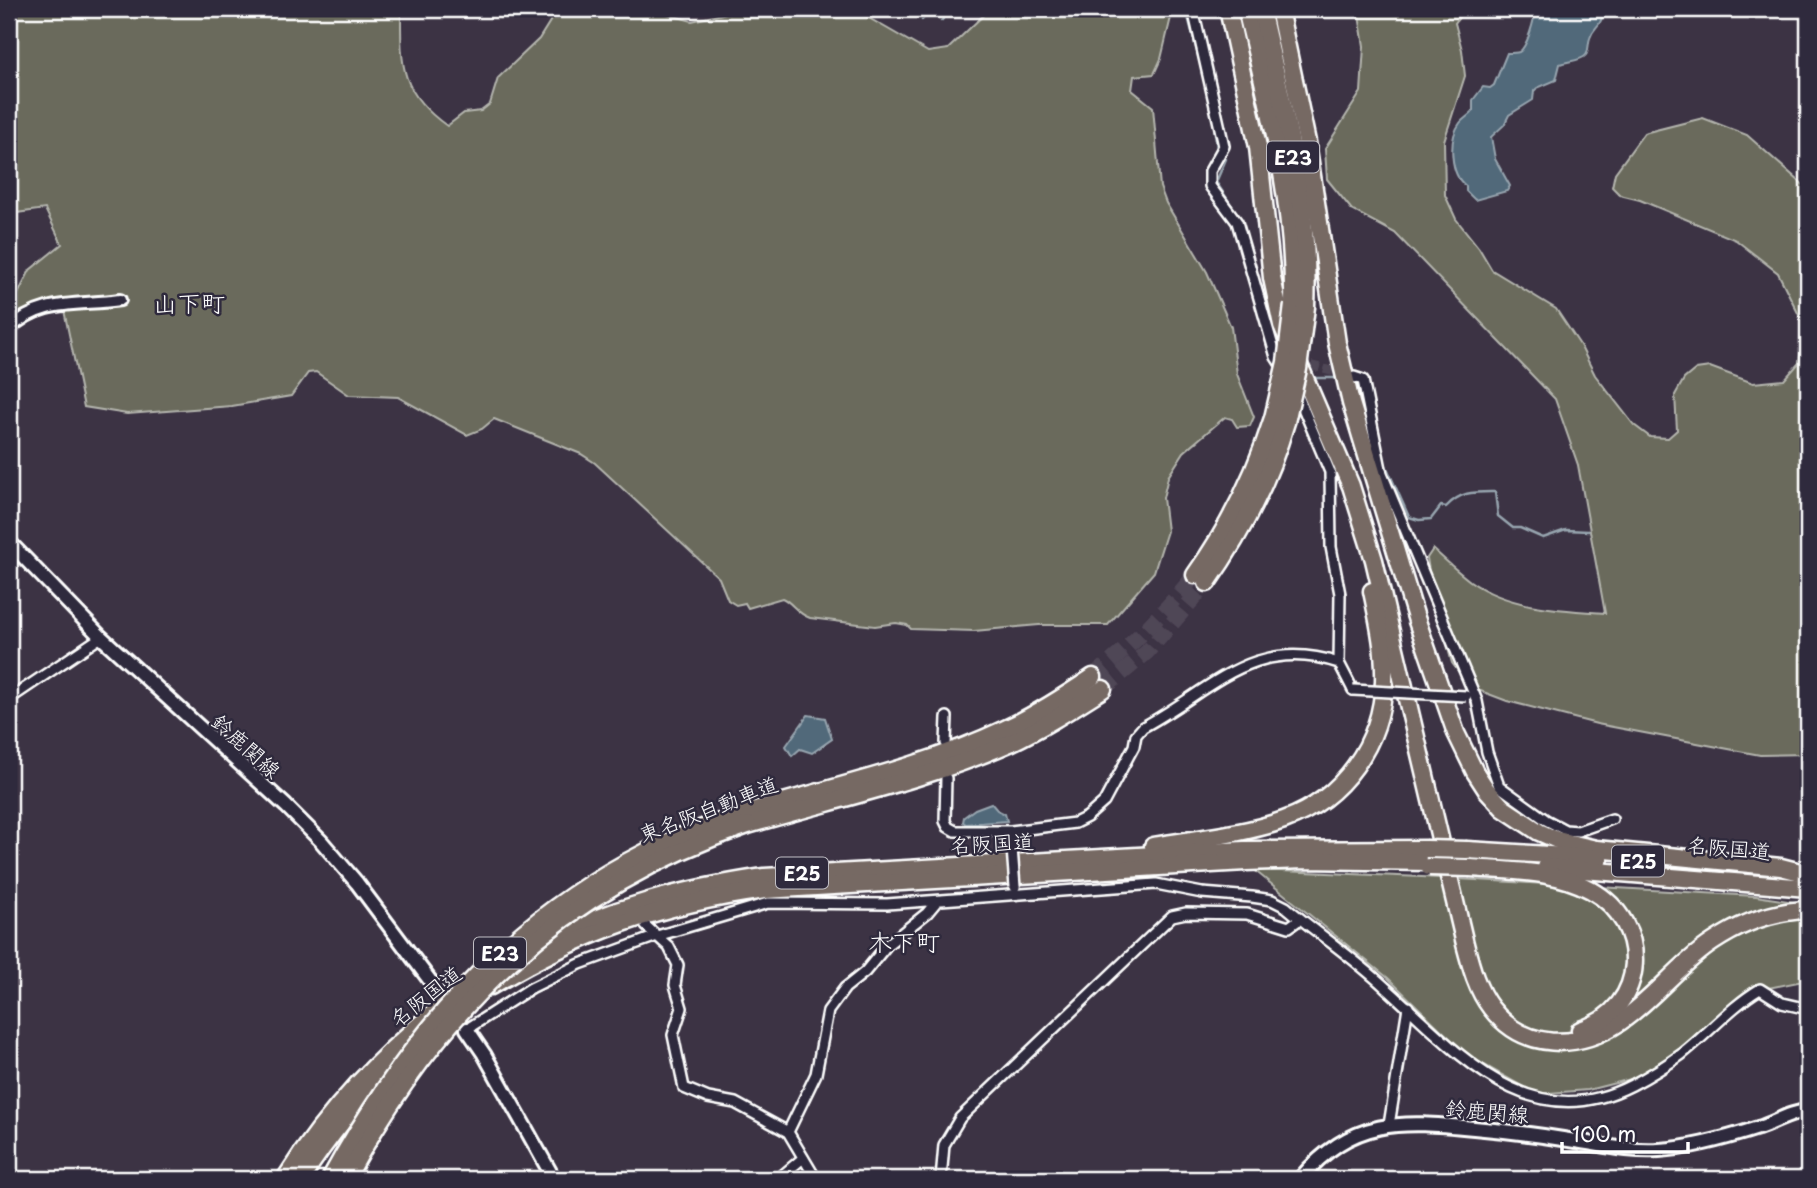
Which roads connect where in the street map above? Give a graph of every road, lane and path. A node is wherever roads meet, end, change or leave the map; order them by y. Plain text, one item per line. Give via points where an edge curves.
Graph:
1 (1193, 9) edge
2 (1228, 9) edge
3 (1246, 9) edge
4 (1261, 9) edge
5 (1279, 9) edge
6 (120, 300) dead end
7 (1300, 306) junction
8 (9, 330) edge
9 (1354, 377) dead end
10 (1351, 403) junction
11 (1333, 441) junction
12 (9, 542) edge
13 (1201, 579) tunnel mouth
14 (102, 637) junction
15 (1339, 663) junction
16 (1098, 683) tunnel mouth
17 (1466, 696) dead end
18 (9, 699) edge
19 (947, 717) dead end
20 (946, 743) dead end
21 (946, 778) dead end
22 (747, 819) junction
23 (1612, 819) dead end
24 (1011, 833) junction
25 (1428, 859) junction
26 (1064, 860) junction
27 (1469, 860) junction
28 (1808, 875) edge
29 (1808, 888) edge
30 (1015, 890) junction
31 (937, 901) junction
32 (1808, 910) edge
33 (1300, 919) junction
34 (646, 926) dead end
35 (657, 936) junction
36 (440, 994) dead end
37 (1408, 1007) junction
38 (1808, 1009) edge
39 (467, 1029) joint
40 (1808, 1111) edge
41 (1389, 1125) junction
42 (788, 1132) junction
43 (803, 1158) junction
44 (285, 1179) edge
45 (300, 1179) edge
46 (330, 1179) edge
47 (346, 1179) edge
48 (554, 1179) edge
49 (778, 1179) edge
50 (816, 1179) edge
51 (941, 1179) edge
52 (1300, 1179) edge

1 - 15 street via 1223,146 1210,172 1210,186 1237,222 1279,358 1330,472 1331,547 1340,594
2 - 11 highway via 1258,147 1274,296
3 - 7 highway, E23 via 1285,184
4 - 7 highway, E23 via 1303,211 1308,276
5 - 10 highway via 1307,142 1337,342
6 - 8 street via 39,309
7 - 13 highway, E23, bridge via 1286,362 1280,420
9 - 23 street via 1363,380 1382,474 1477,701 1499,786 1565,830 1578,831
10 - 27 highway via 1486,977 1505,1008 1541,1030 1581,1030 1597,1023 1615,1007 1631,980 1634,949 1628,927 1609,903 1590,889
10 - 28 highway via 1456,733 1475,772 1503,808 1539,832 1586,847 1781,867
11 - 26 highway via 1363,545 1383,645 1381,711 1373,737 1353,771 1321,801 1284,820
11 - 32 highway via 1374,560 1470,963 1479,988 1501,1019 1541,1041 1561,1043 1590,1037 1620,1022 1722,936 1769,916
12 - 14 main road, 鈴鹿関線
14 - 18 street
14 - 36 main road, 鈴鹿関線 via 321,841
15 - 17 street, bridge via 1353,691
15 - 24 street via 1320,657 1277,656 1235,669 1143,727 1095,812 1075,823
16 - 22 highway, 東名阪自動車道 / E23 via 978,742
19 - 20 street
21 - 24 street via 948,827 961,832
22 - 46 highway, 東名阪自動車道 / E23, bridge via 682,836 616,868 521,934 468,984 422,1037
22 - 47 highway, 東名阪自動車道 / E23, bridge via 621,880 510,961 430,1047
24 - 30 street, bridge
25 - 26 highway, 名阪国道 / E25 via 1281,848
25 - 27 highway, 名阪国道 / E25, bridge
25 - 45 highway, 名阪国道 / E25 via 1305,860 792,887 652,913 618,923 522,967 431,1030 355,1104
26 - 44 highway, 名阪国道 / E25 via 764,877 684,891 582,924 481,977 405,1036 346,1095
27 - 28 highway, 名阪国道 / E25 via 1670,863
27 - 29 highway, 名阪国道 / E25
30 - 31 street
30 - 33 street via 1156,884 1272,900
31 - 35 street via 768,903
31 - 42 street via 887,945 828,1011 816,1074
33 - 37 street
33 - 51 street via 1289,927 1247,914 1172,916 960,1118 944,1145
34 - 35 street
35 - 39 street via 580,964 531,988
35 - 42 street via 678,965 675,985 682,1008 673,1035 684,1088 735,1103
37 - 38 street via 1501,1084 1555,1101 1577,1101 1631,1086 1682,1053 1760,989 1782,1003
37 - 41 street
39 - 48 main road
40 - 41 main road, 鈴鹿関線 via 1746,1132 1659,1150 1538,1134
41 - 52 main road, 鈴鹿関線 via 1366,1130 1336,1146
42 - 43 street
43 - 49 street
43 - 50 street

